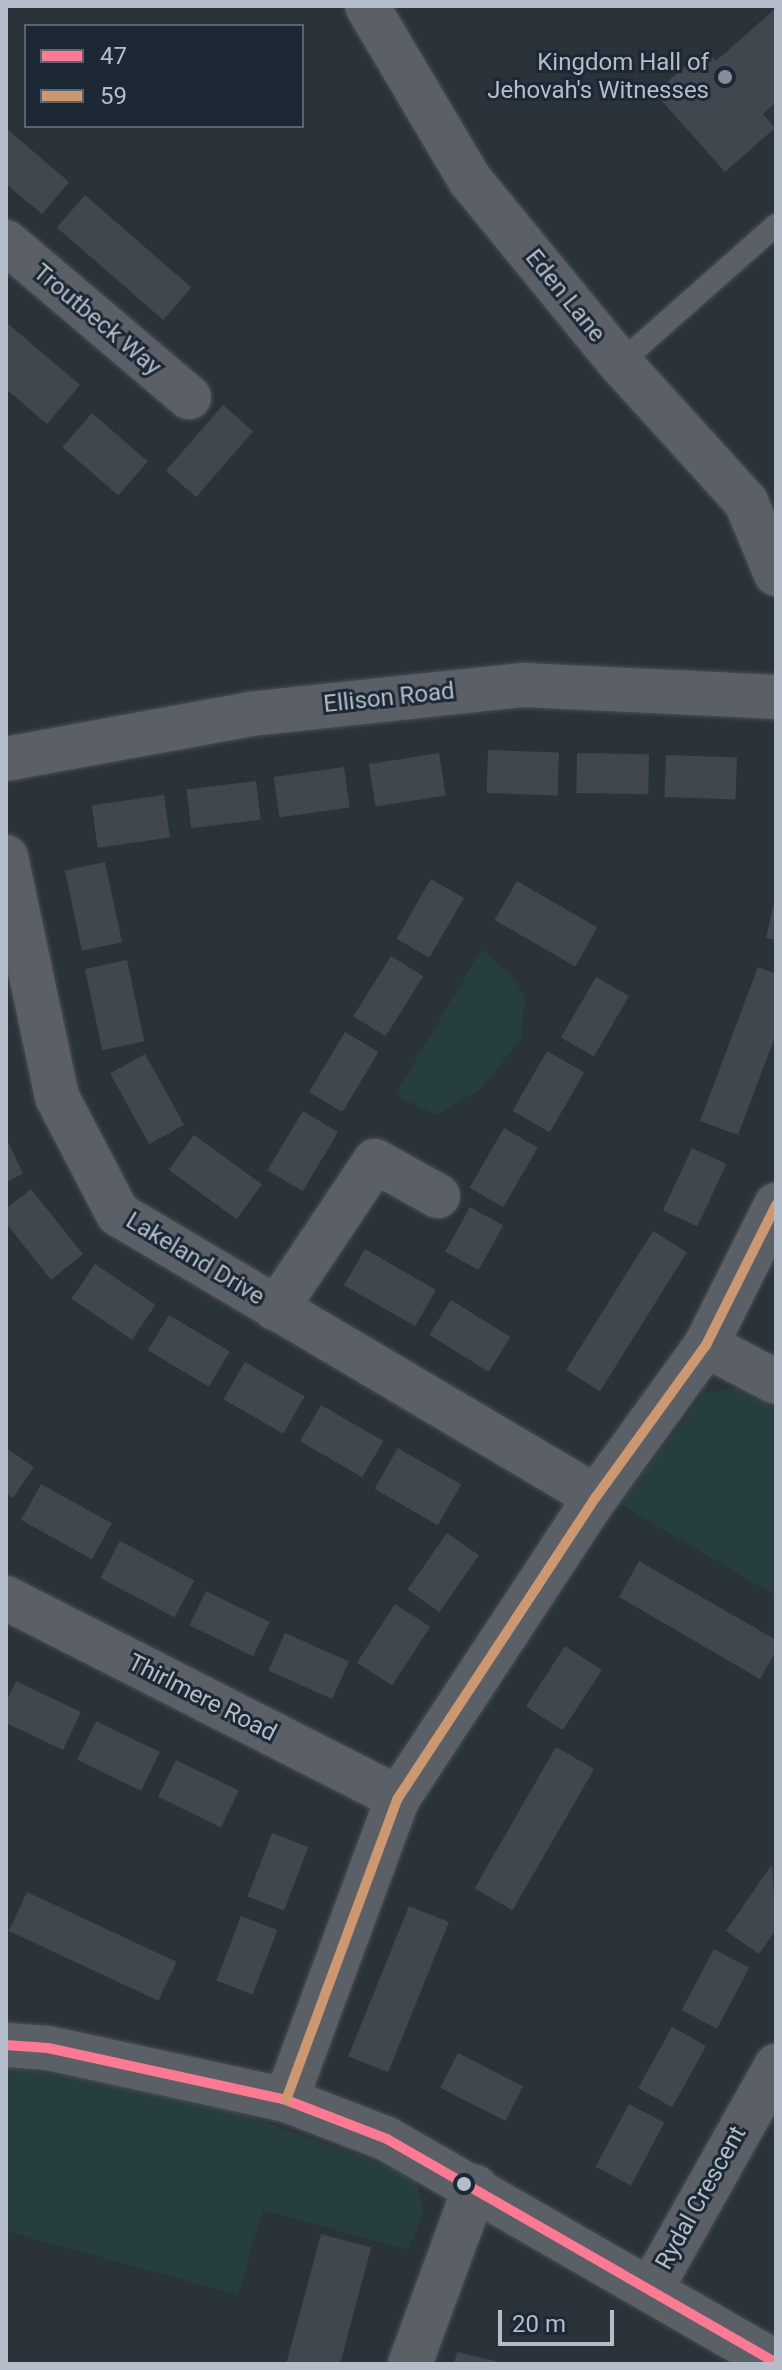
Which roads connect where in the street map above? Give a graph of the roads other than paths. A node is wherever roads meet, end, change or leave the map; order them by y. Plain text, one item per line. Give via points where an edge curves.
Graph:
1 (367, 6) edge
2 (776, 225) edge
3 (6, 242) edge
4 (620, 363) junction
5 (189, 397) dead end
6 (776, 574) edge
7 (776, 697) edge
8 (6, 759) edge
9 (6, 857) edge
10 (438, 1196) dead end
11 (776, 1205) edge
12 (276, 1309) junction
13 (706, 1345) junction
14 (776, 1382) edge
15 (596, 1497) junction
16 (6, 1598) edge
17 (398, 1798) junction
18 (6, 2045) edge
19 (776, 2066) edge
20 (286, 2100) junction
21 (475, 2187) junction
22 (651, 2289) junction
23 (776, 2363) edge
24 (410, 2364) edge

1 - 4 street, Eden Lane via 470,180
2 - 4 lane
3 - 5 street, Troutbeck Way
4 - 6 street, Eden Lane via 746,502
7 - 8 street, Ellison Road via 523,685 433,692 250,714
9 - 12 street, Lakeland Drive via 57,1097 118,1214
10 - 12 street via 375,1161
11 - 13 street
12 - 15 street, Lakeland Drive
13 - 14 street
13 - 15 street
15 - 17 street
16 - 17 street, Thirlmere Road
17 - 20 street
18 - 20 street via 48,2048
19 - 22 street, Rydal Crescent
20 - 21 street via 387,2139
21 - 22 street
21 - 24 street
22 - 23 street

